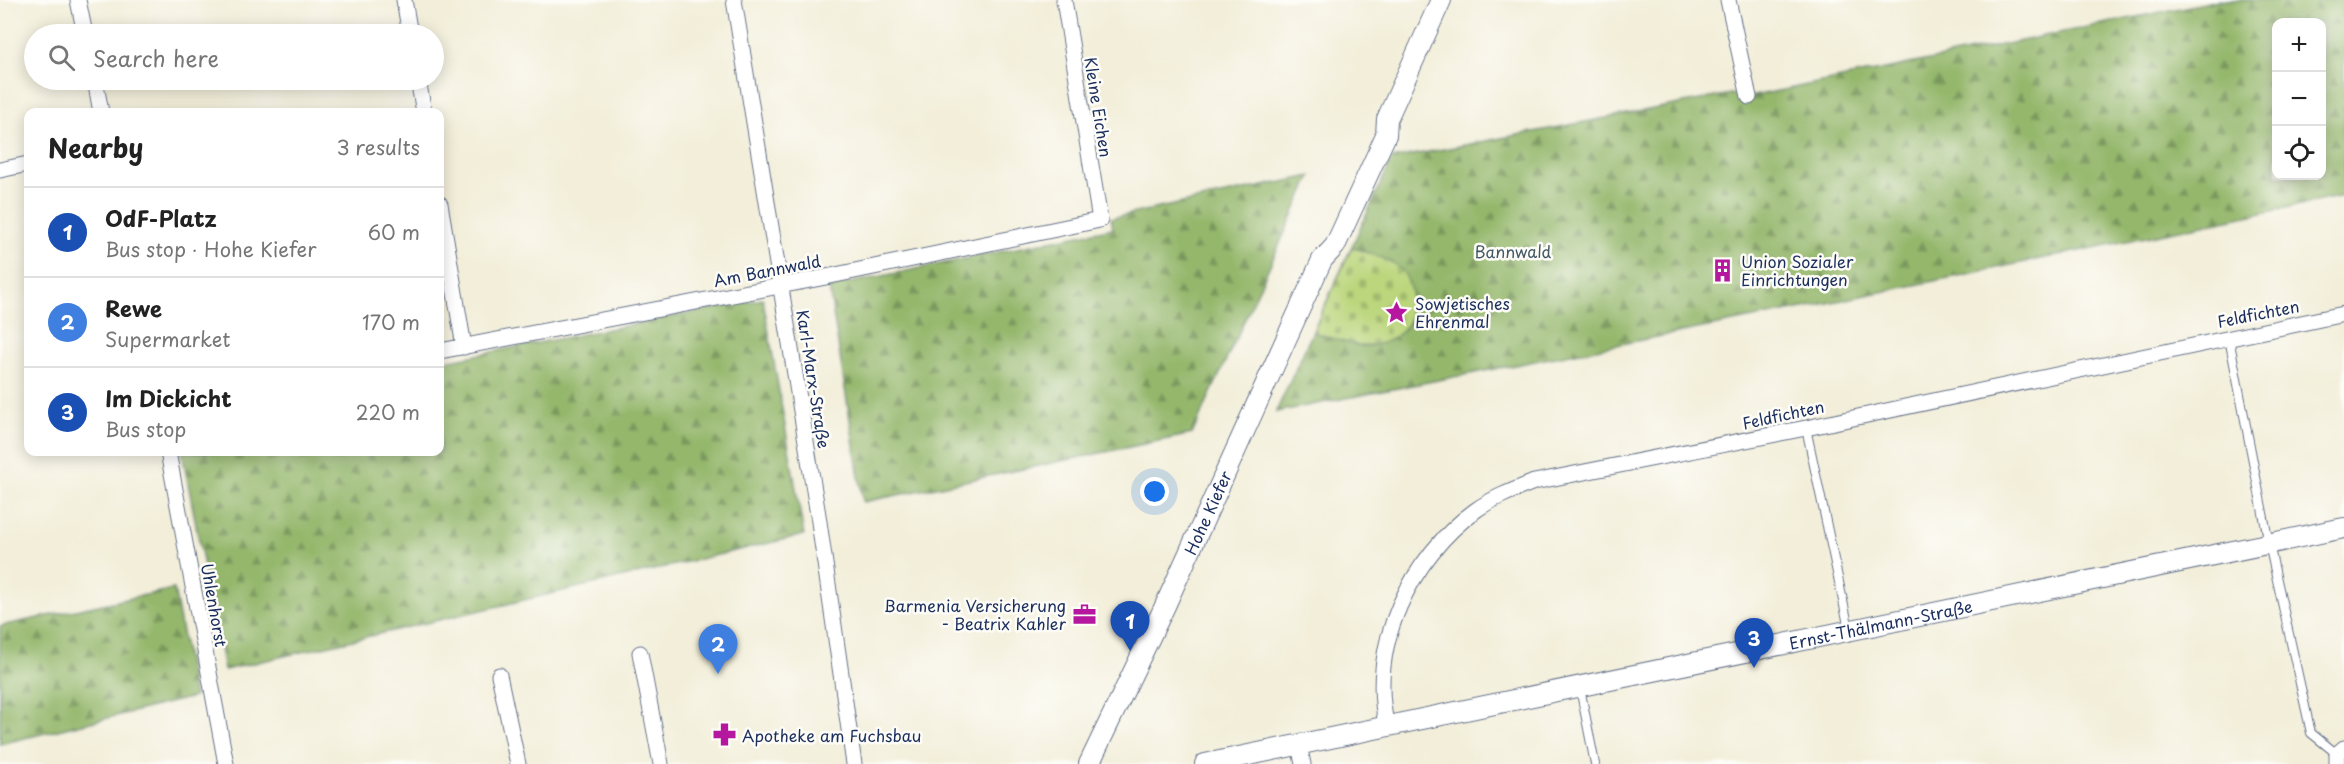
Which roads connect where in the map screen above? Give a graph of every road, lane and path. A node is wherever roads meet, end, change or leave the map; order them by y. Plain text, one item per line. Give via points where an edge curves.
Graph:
1 (78, 0) edge
2 (404, 0) edge
3 (734, 0) edge
4 (1064, 0) edge
5 (1441, 0) edge
6 (1728, 0) edge
7 (83, 24) edge
8 (408, 24) edge
9 (96, 90) edge
10 (420, 90) edge
11 (1749, 97) dead end
12 (100, 108) edge
13 (423, 108) edge
14 (24, 165) edge
15 (0, 170) edge
16 (1100, 220) joint
17 (444, 228) edge
18 (781, 285) junction
19 (2344, 314) edge
20 (2229, 337) junction
21 (464, 347) junction
22 (444, 350) edge
23 (1806, 428) junction
24 (169, 456) edge
25 (2344, 528) edge
26 (2269, 544) junction
27 (1849, 631) junction
28 (640, 653) dead end
29 (499, 675) dead end
30 (1580, 687) junction
31 (1387, 726) junction
32 (1301, 754) edge
33 (2339, 755) edge
34 (226, 764) edge
35 (518, 764) edge
36 (661, 764) edge
37 (854, 764) edge
38 (1089, 764) edge
39 (1205, 764) edge
40 (1595, 764) edge

1 - 7 street
2 - 8 street
3 - 18 street, Karl-Marx-Straße
4 - 16 street, Kleine Eichen
5 - 38 street, Hohe Kiefer via 1387,119 1375,131 1323,243 1323,260
6 - 11 street
9 - 12 street
10 - 13 street
14 - 15 street
16 - 18 street, Am Bannwald
17 - 21 street
18 - 21 street, Am Bannwald
18 - 37 street, Karl-Marx-Straße
19 - 20 street, Feldfichten
20 - 23 street, Feldfichten
20 - 26 lane
21 - 22 street, Am Bannwald
23 - 27 lane
23 - 31 street, Feldfichten via 1534,482 1478,509 1441,541 1402,598 1387,640 1381,680
24 - 34 street, Uhlenhorst
25 - 26 street, Ernst-Thälmann-Straße
26 - 27 street, Ernst-Thälmann-Straße
26 - 33 lane via 2311,732
27 - 30 street, Ernst-Thälmann-Straße
28 - 36 street
29 - 35 street
30 - 31 street, Ernst-Thälmann-Straße
30 - 40 lane
31 - 32 street, Ernst-Thälmann-Straße
32 - 39 street, Ernst-Thälmann-Straße

